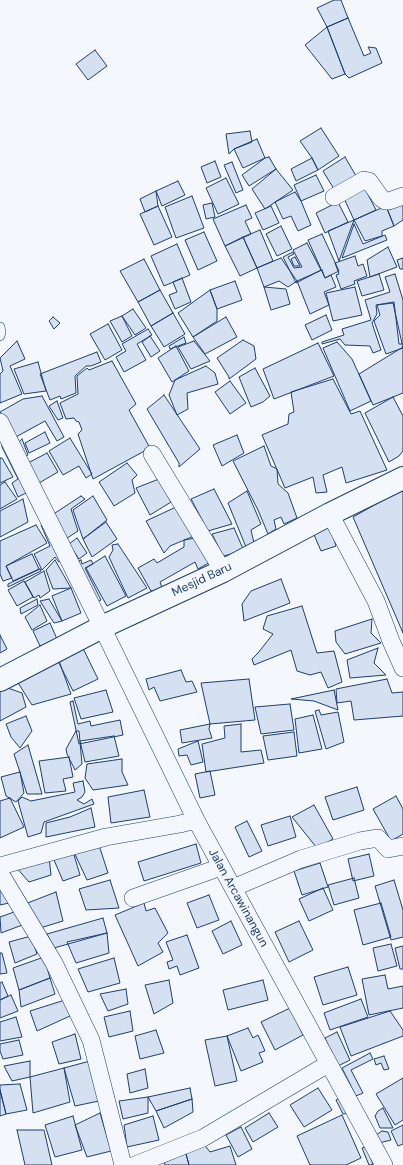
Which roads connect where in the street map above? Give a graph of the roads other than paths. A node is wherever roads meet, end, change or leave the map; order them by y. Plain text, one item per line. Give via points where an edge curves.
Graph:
1 (403, 196) edge
2 (334, 197) dead end
3 (0, 327) edge
4 (0, 336) edge
5 (0, 422) edge
6 (152, 454) dead end
7 (403, 478) edge
8 (330, 514) junction
9 (223, 571) junction
10 (102, 626) junction
11 (403, 668) edge
12 (0, 680) edge
13 (196, 820) junction
14 (403, 846) edge
15 (0, 866) edge
16 (221, 867) junction
17 (0, 873) edge
18 (233, 888) junction
19 (133, 898) dead end
20 (328, 1064) junction
21 (123, 1165) edge
22 (135, 1165) edge
23 (384, 1165) edge

1 - 2 street via 385,201 366,180
3 - 4 lane
5 - 10 street, Jalan Arcawinangun
6 - 9 street
7 - 8 street, Mesjid Baru
8 - 9 street, Mesjid Baru
8 - 11 street via 376,601
9 - 10 street, Mesjid Baru
10 - 12 street, Mesjid Baru
10 - 13 street, Jalan Arcawinangun
13 - 15 street via 106,837
13 - 16 street, Jalan Arcawinangun
14 - 18 street via 388,849 378,838 360,841 301,859
16 - 18 street, Jalan Arcawinangun
16 - 19 street
17 - 21 street via 54,963 90,1040
18 - 20 street, Jalan Arcawinangun
20 - 22 street via 203,1138
20 - 23 street, Jalan Arcawinangun

